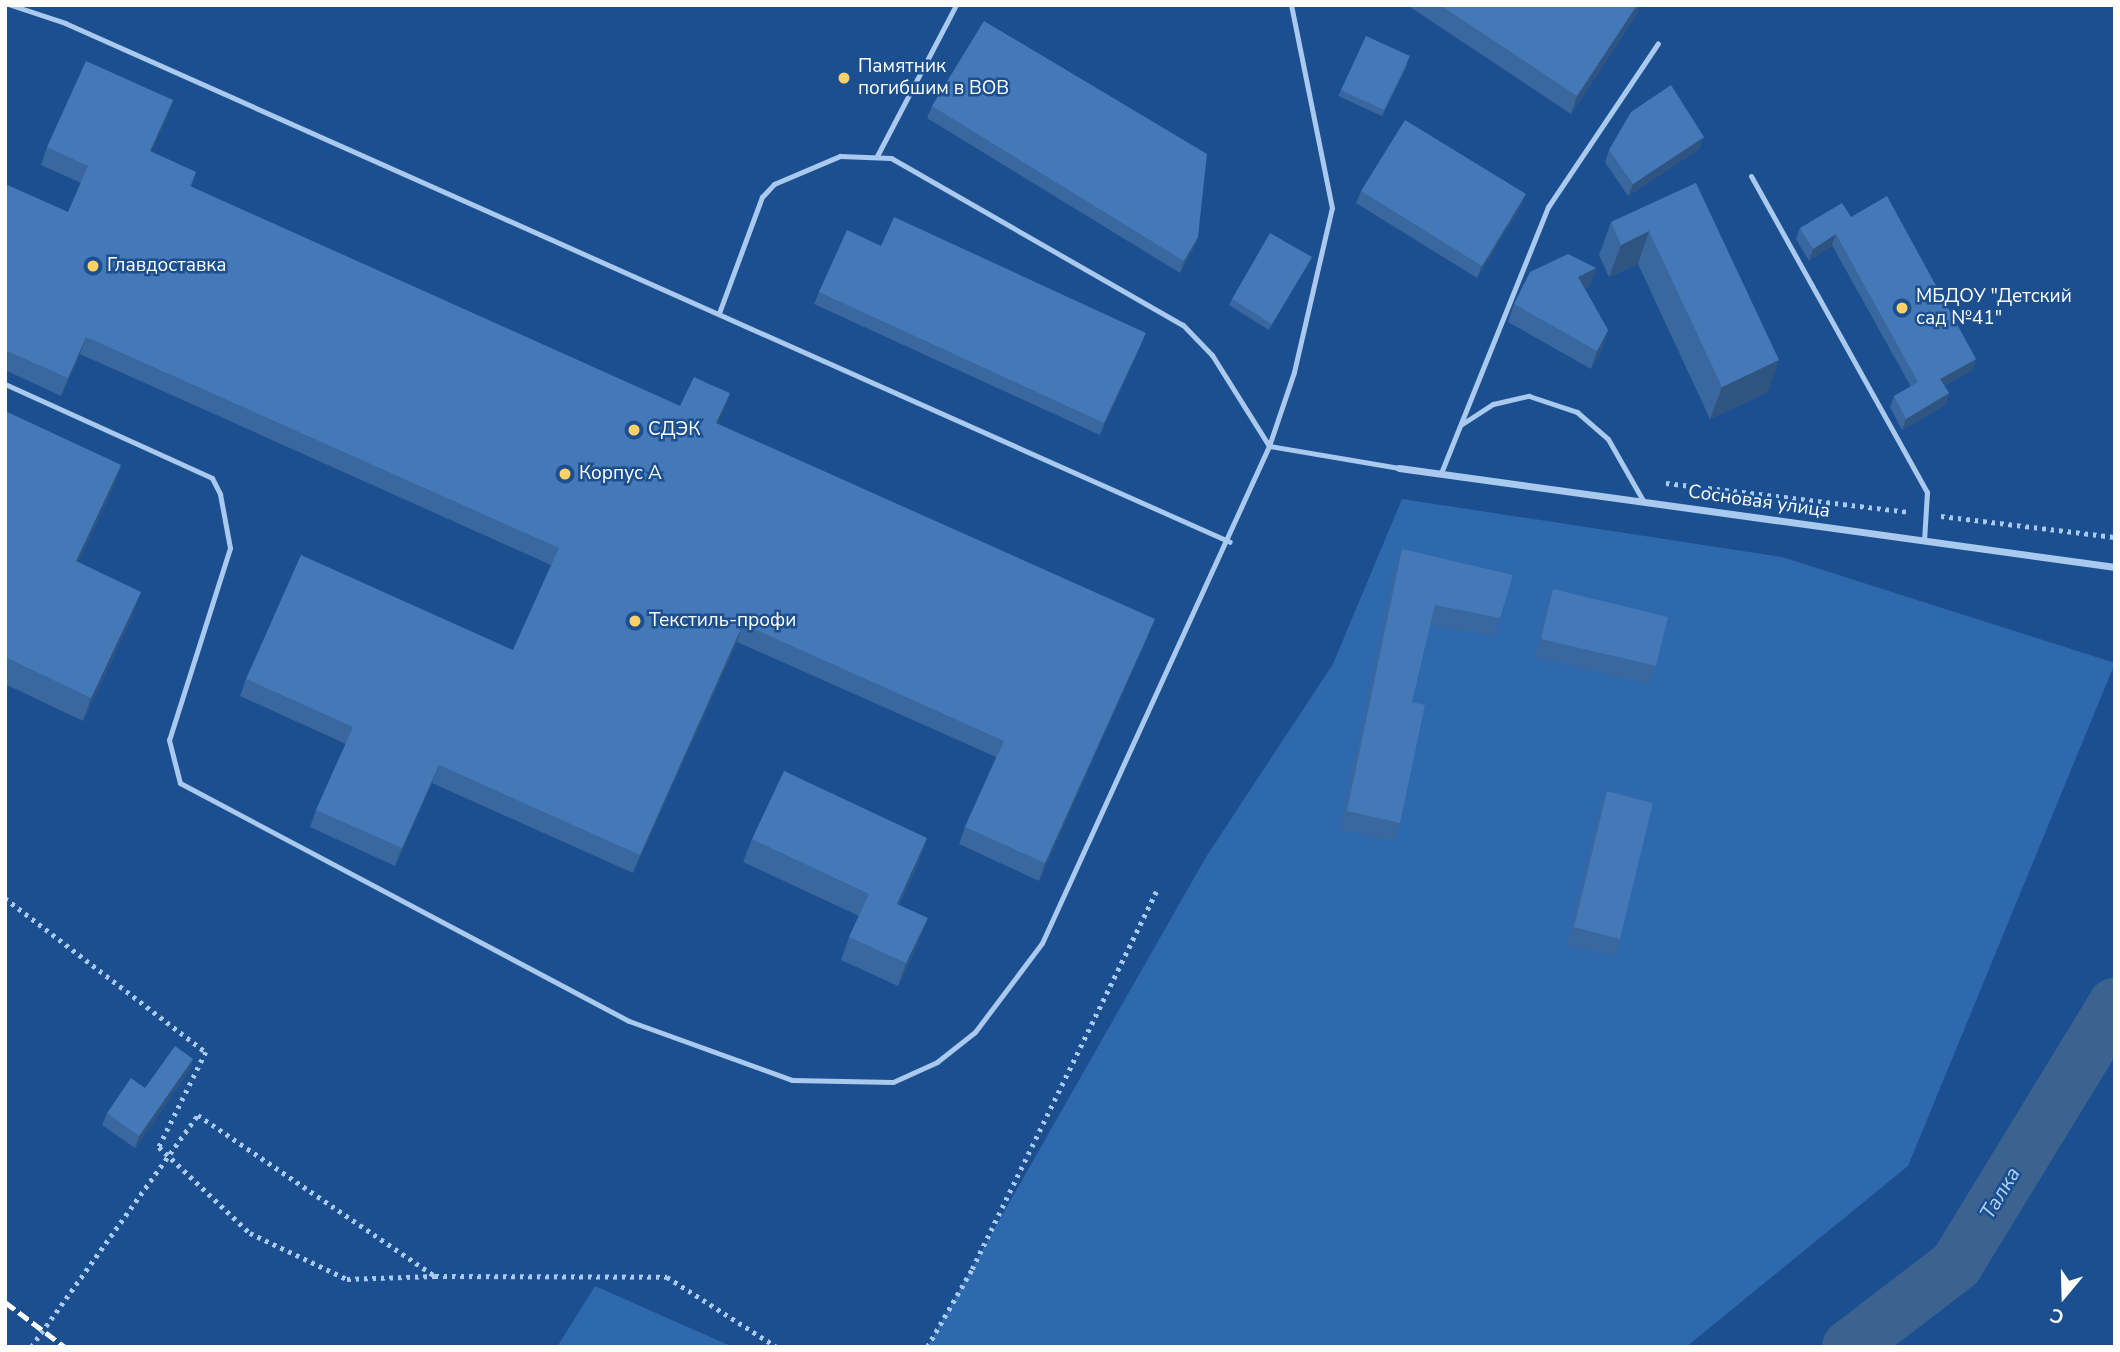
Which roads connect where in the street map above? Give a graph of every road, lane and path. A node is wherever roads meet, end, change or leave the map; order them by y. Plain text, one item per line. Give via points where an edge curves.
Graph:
1 (11, 5) edge
2 (956, 5) edge
3 (1291, 5) edge
4 (1658, 43) dead end
5 (877, 156) junction
6 (1751, 176) dead end
7 (719, 313) junction
8 (5, 384) edge
9 (1462, 424) junction
10 (1269, 446) junction
11 (1399, 468) joint
12 (1441, 474) junction
13 (1631, 479) junction
14 (1644, 502) junction
15 (1925, 514) junction
16 (2115, 537) edge
17 (1924, 541) junction
18 (1230, 542) junction
19 (2115, 567) edge
20 (1156, 892) dead end
21 (5, 898) edge
22 (435, 1276) junction
23 (31, 1347) edge
24 (777, 1347) edge
25 (927, 1347) edge

1 - 7 lane via 65,23
2 - 5 lane
3 - 10 lane via 1332,208 1294,372
4 - 9 lane via 1549,207
5 - 7 lane via 819,162 774,184 762,197
5 - 10 lane via 903,164 1182,325 1212,355
6 - 15 lane via 1927,492
7 - 18 lane
8 - 18 lane via 212,478 220,494 230,548 169,740 180,783 629,1021 792,1080 893,1082 937,1062 975,1032 1042,943
9 - 12 lane
9 - 13 lane via 1493,404 1529,396 1577,412 1608,439
10 - 11 lane
10 - 18 lane
11 - 12 street, Сосновая улица
12 - 14 street, Сосновая улица
13 - 14 lane
13 - 15 path
14 - 17 street, Сосновая улица
15 - 16 path
15 - 17 lane
17 - 19 street, Сосновая улица
20 - 25 path via 972,1269
21 - 22 path via 206,1052 159,1147 250,1233 347,1279
22 - 23 path, bridge via 198,1115
22 - 24 path via 667,1277

